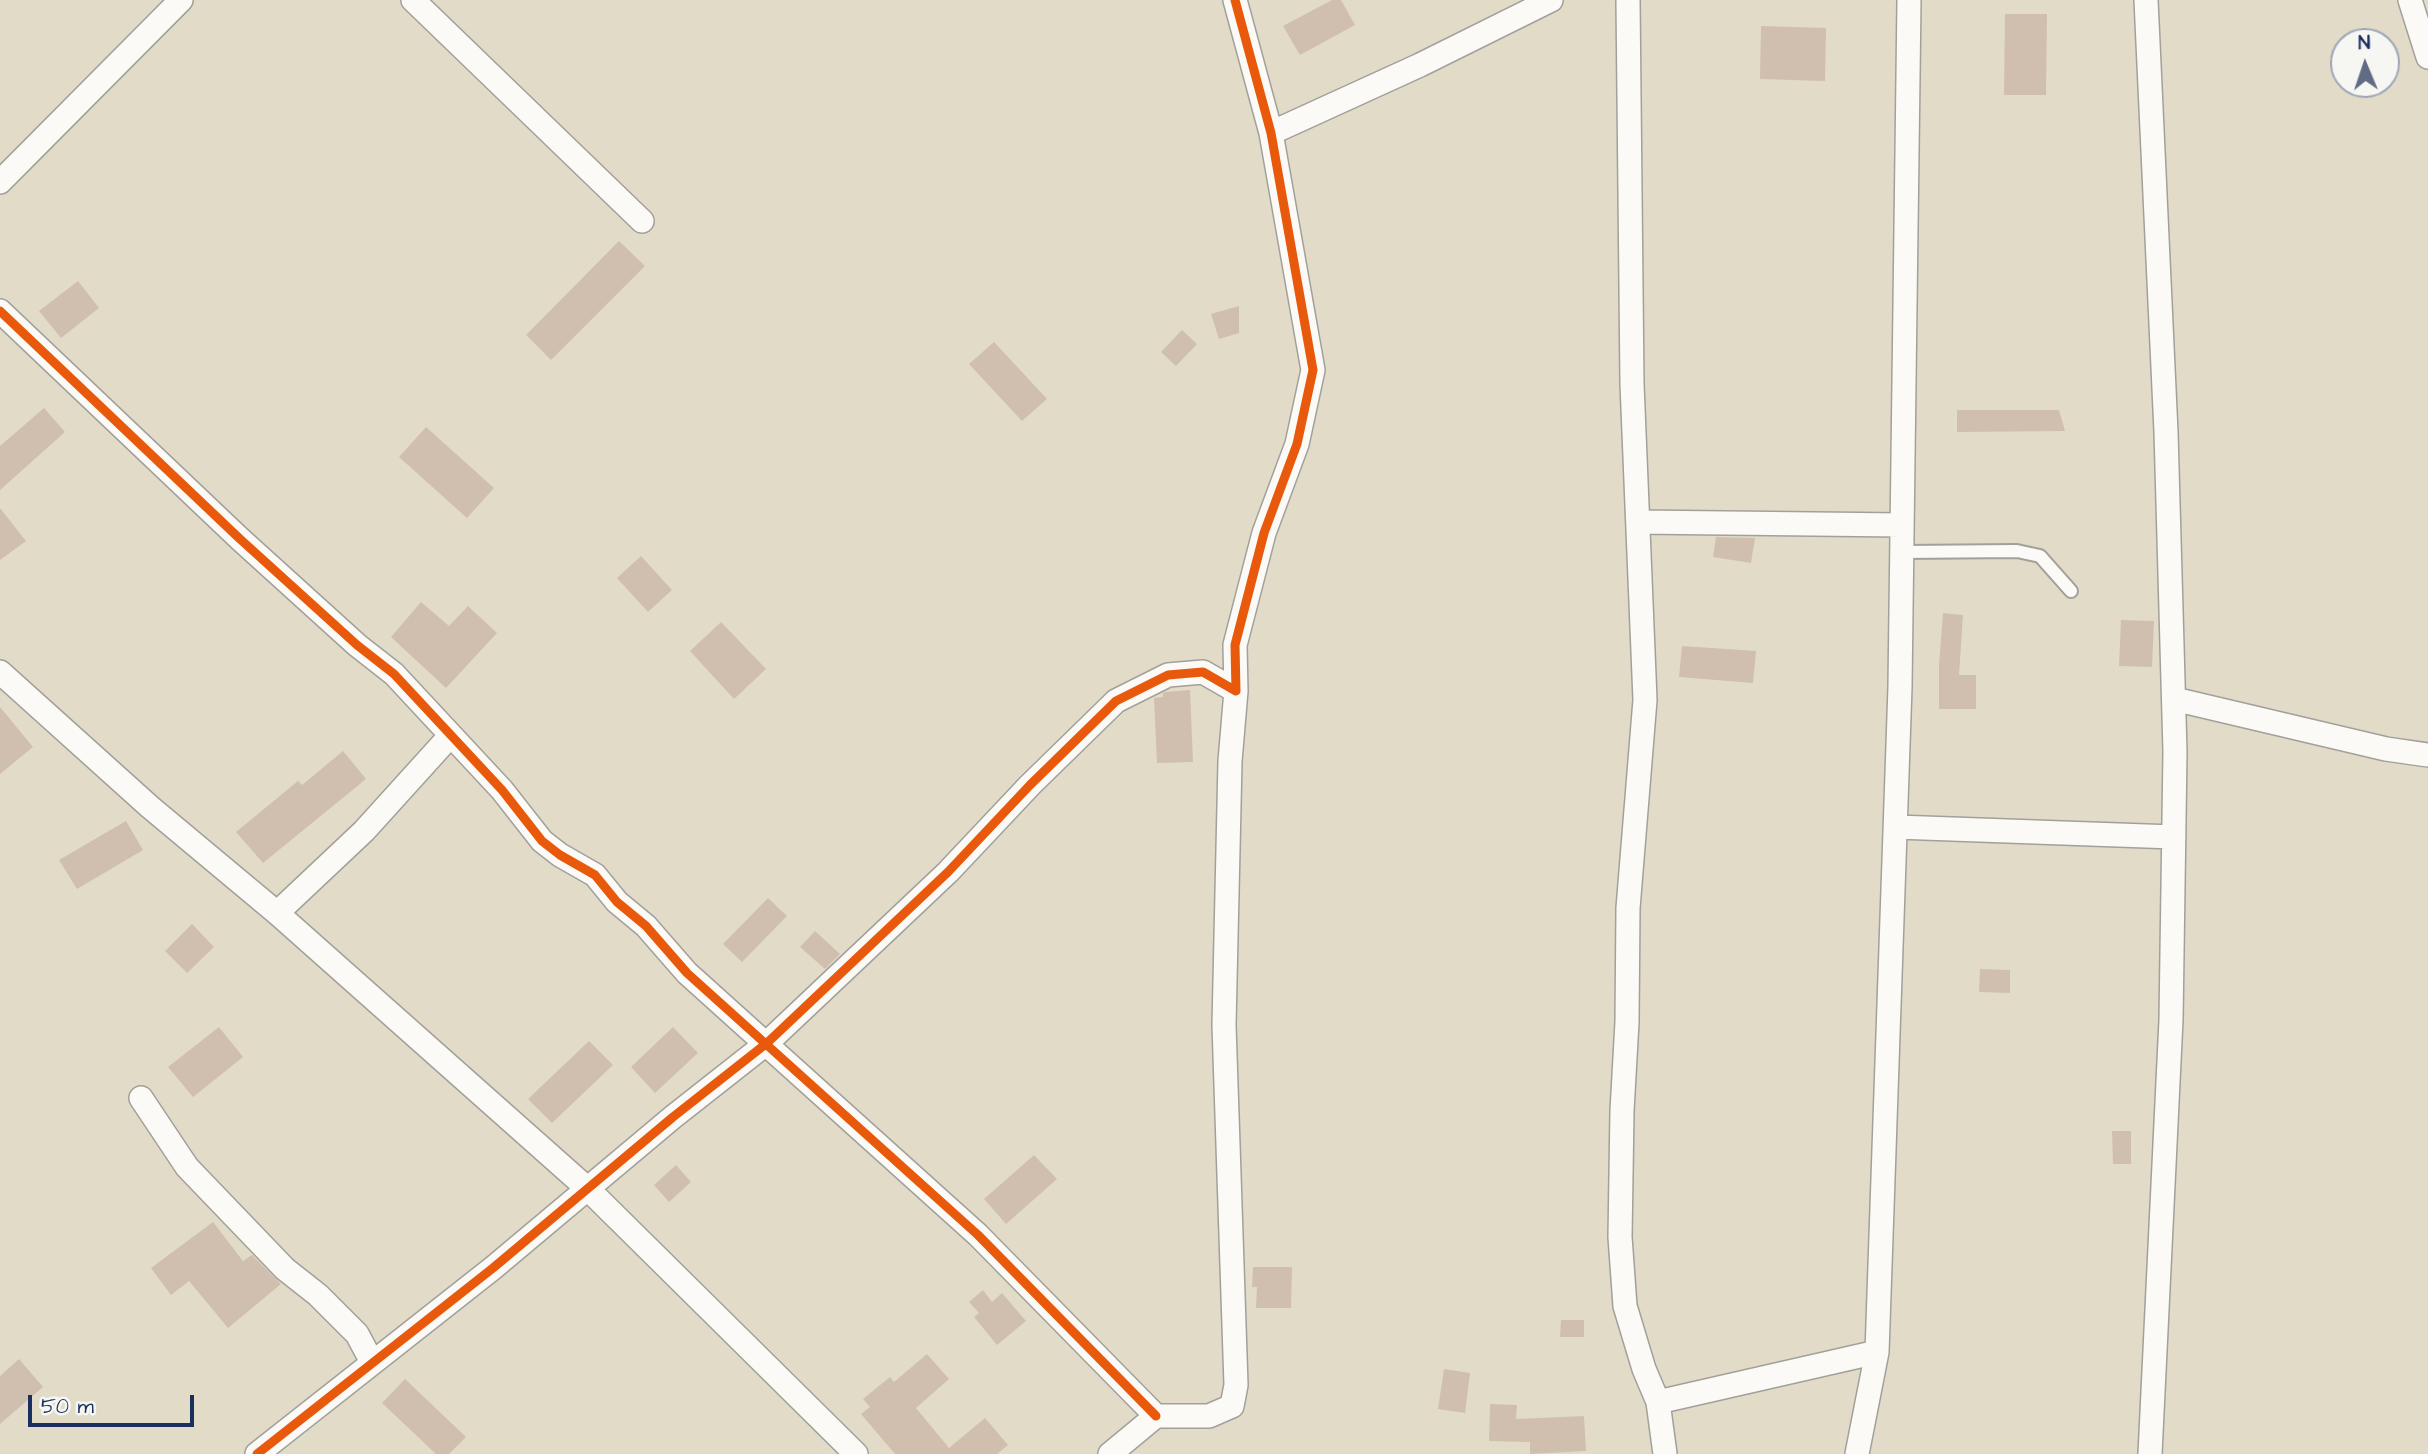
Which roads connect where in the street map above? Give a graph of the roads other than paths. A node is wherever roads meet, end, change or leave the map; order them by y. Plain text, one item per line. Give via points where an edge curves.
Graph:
1 (181, 0) edge
2 (413, 0) edge
3 (1235, 0) edge
4 (1551, 0) edge
5 (1628, 0) edge
6 (1909, 0) edge
7 (2146, 0) edge
8 (2410, 0) edge
9 (2428, 57) edge
10 (1271, 133) junction
11 (0, 182) edge
12 (642, 221) dead end
13 (0, 311) edge
14 (1638, 522) junction
15 (1902, 525) junction
16 (1902, 552) junction
17 (2071, 592) dead end
18 (0, 671) edge
19 (1236, 691) junction
20 (2174, 699) junction
21 (450, 736) junction
22 (2428, 755) edge
23 (1896, 827) junction
24 (2174, 836) junction
25 (277, 913) junction
26 (767, 1043) junction
27 (141, 1098) dead end
28 (589, 1190) junction
29 (1877, 1352) junction
30 (372, 1362) junction
31 (1658, 1402) junction
32 (1156, 1416) junction
33 (257, 1454) edge
34 (856, 1454) edge
35 (1110, 1454) edge
36 (1665, 1454) edge
37 (1857, 1454) edge
38 (2150, 1454) edge

1 - 11 street
2 - 12 street
3 - 10 street
4 - 10 street
5 - 14 street
6 - 15 street
7 - 20 street
8 - 9 street
10 - 19 street via 1313,370 1297,444 1264,533 1235,645
13 - 21 street via 240,539 394,674
14 - 15 street
14 - 31 street via 1644,700 1628,908 1620,1237 1625,1306
15 - 16 street
16 - 17 lane via 2028,553 2040,556
16 - 23 street
18 - 25 street via 150,807
19 - 26 street via 1203,672 1168,675 1116,701 948,872
19 - 32 street via 1224,1026 1236,1385 1232,1406 1209,1416
20 - 22 street
20 - 24 street
21 - 25 street via 364,831
21 - 26 street via 502,790 542,841 595,876 687,973
23 - 24 street
23 - 29 street
24 - 38 street via 2171,1020
25 - 28 street
26 - 28 street
26 - 32 street via 978,1235
27 - 30 street via 187,1167 285,1269 357,1334
28 - 30 street
28 - 34 street
29 - 31 street
29 - 37 street
30 - 33 street
31 - 36 street
32 - 35 street

